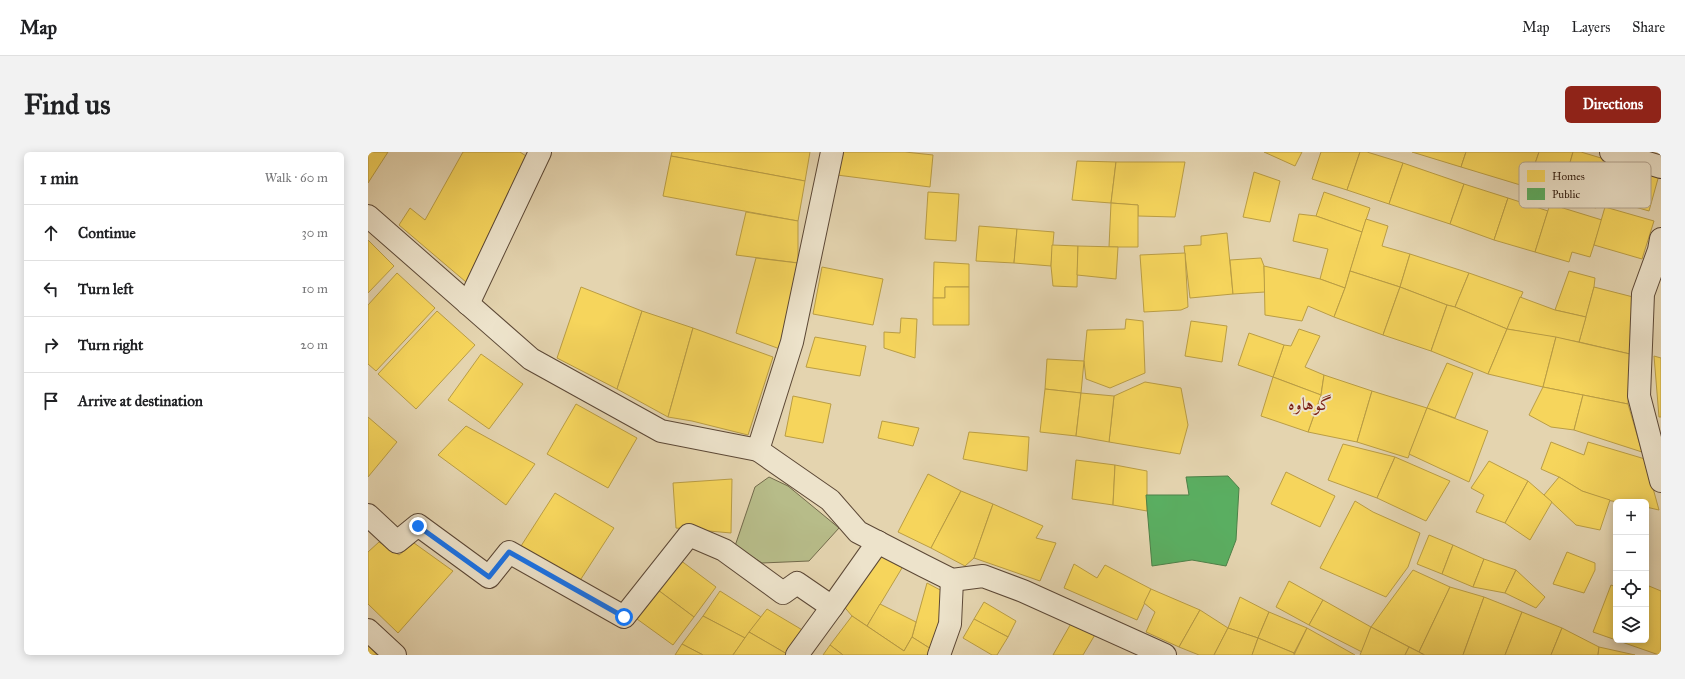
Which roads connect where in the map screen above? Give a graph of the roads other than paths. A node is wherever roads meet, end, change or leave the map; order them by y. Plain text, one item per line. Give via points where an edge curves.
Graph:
1 (540, 152) edge
2 (832, 152) edge
3 (1611, 152) edge
4 (1644, 162) edge
5 (1651, 164) edge
6 (1661, 167) edge
7 (368, 216) edge
8 (1661, 239) edge
9 (468, 304) junction
10 (758, 450) junction
11 (1661, 481) edge
12 (368, 515) edge
13 (878, 542) junction
14 (952, 580) junction
15 (832, 607) junction
16 (368, 630) edge
17 (395, 655) edge
18 (797, 655) edge
19 (939, 655) edge
20 (1165, 655) edge

1 - 9 street
2 - 10 street via 792,342
3 - 4 street
5 - 6 street
7 - 9 street
8 - 11 street via 1643,294 1639,396
9 - 10 street via 531,359 661,431
10 - 13 street via 830,500 858,532
12 - 15 street via 397,542 418,526 489,577 509,552 624,617 689,535 724,550 783,593 797,583
13 - 14 street
13 - 15 street
14 - 19 street via 950,624
14 - 20 street via 983,576 1023,591
15 - 18 street
16 - 17 street

